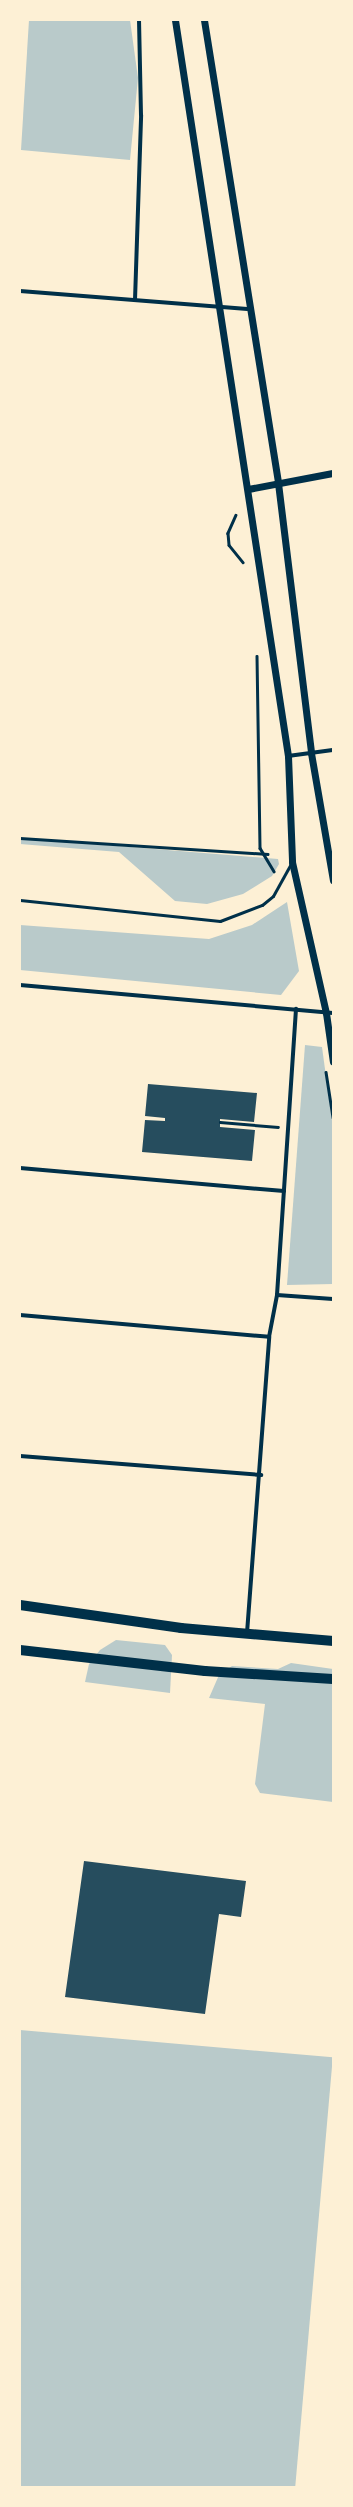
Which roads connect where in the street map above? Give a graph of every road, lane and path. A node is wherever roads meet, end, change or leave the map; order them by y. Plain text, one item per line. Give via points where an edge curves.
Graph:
1 (139, 20) edge
2 (175, 20) edge
3 (204, 20) edge
4 (20, 291) edge
5 (135, 300) junction
6 (220, 308) junction
7 (247, 309) junction
8 (333, 473) edge
9 (278, 483) junction
10 (248, 489) junction
11 (235, 509) dead end
12 (244, 565) dead end
13 (257, 646) dead end
14 (333, 750) edge
15 (311, 753) junction
16 (288, 756) junction
17 (20, 838) edge
18 (267, 854) dead end
19 (292, 862) junction
20 (280, 879) junction
21 (333, 880) edge
22 (20, 900) edge
23 (20, 986) edge
24 (296, 1010) junction
25 (329, 1013) edge
26 (333, 1062) edge
27 (325, 1064) dead end
28 (333, 1117) edge
29 (220, 1122) dead end
30 (290, 1128) junction
31 (20, 1168) edge
32 (284, 1191) junction
33 (277, 1295) junction
34 (333, 1299) edge
35 (20, 1316) edge
36 (269, 1337) junction
37 (20, 1456) edge
38 (261, 1475) junction
39 (20, 1605) edge
40 (247, 1634) junction
41 (333, 1641) edge
42 (20, 1650) edge
43 (331, 1680) edge

1 - 5 street via 141,115
2 - 6 street
3 - 7 street
4 - 5 street
5 - 6 street
6 - 7 street
6 - 10 street
7 - 9 street
8 - 9 street
9 - 10 street
9 - 15 street
10 - 16 street
11 - 12 path via 236,517 228,533 229,545 242,558
13 - 20 path via 260,848
14 - 15 street
15 - 16 street
15 - 21 street
16 - 19 street
17 - 18 path
19 - 20 lane
19 - 25 street
20 - 22 lane via 273,896 262,905 220,921
23 - 24 street
24 - 25 street
24 - 30 street
25 - 26 street
27 - 28 path
29 - 30 path
30 - 32 street
31 - 32 street
32 - 33 street
33 - 34 street
33 - 36 street
35 - 36 street
36 - 38 street
37 - 38 street
38 - 40 street
39 - 40 main road
40 - 41 main road
42 - 43 main road

